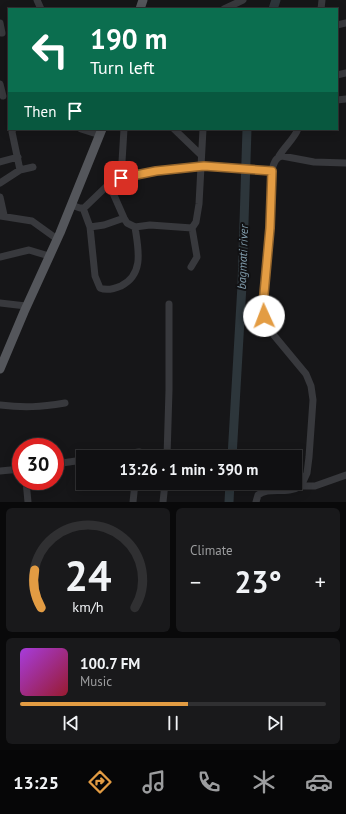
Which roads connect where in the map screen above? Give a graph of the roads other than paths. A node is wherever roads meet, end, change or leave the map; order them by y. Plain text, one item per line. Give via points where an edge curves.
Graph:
1 (243, 0) edge
2 (226, 8) edge
3 (0, 23) edge
4 (2, 33) dead end
5 (0, 84) edge
6 (4, 96) edge
7 (13, 130) edge
8 (88, 130) edge
9 (124, 130) edge
10 (175, 130) edge
11 (203, 130) edge
12 (298, 130) edge
13 (101, 132) edge
14 (201, 154) junction
15 (279, 156) junction
16 (18, 157) junction
17 (0, 162) edge
18 (346, 163) edge
19 (202, 166) junction
20 (33, 167) dead end
21 (20, 170) junction
22 (272, 171) junction
23 (121, 178) junction
24 (0, 183) edge
25 (109, 184) junction
26 (0, 197) edge
27 (71, 205) junction
28 (83, 208) junction
29 (2, 215) edge
30 (124, 218) junction
31 (90, 227) junction
32 (135, 227) junction
33 (192, 228) junction
34 (56, 239) junction
35 (49, 256) junction
36 (0, 257) edge
37 (192, 266) dead end
38 (0, 303) edge
39 (169, 304) dead end
40 (26, 306) junction
41 (0, 369) edge
42 (64, 403) dead end
43 (0, 405) edge
44 (167, 450) edge
45 (76, 461) edge
46 (64, 463) edge
47 (12, 470) edge
48 (0, 471) edge
49 (346, 475) edge
50 (302, 484) edge
51 (302, 486) edge
52 (27, 490) edge
53 (134, 490) edge
54 (164, 490) edge
55 (292, 490) edge
56 (28, 502) edge
57 (133, 502) edge
58 (163, 502) edge
59 (256, 502) edge

1 - 2 street
3 - 4 street
5 - 6 street
7 - 16 street
8 - 13 street
9 - 23 street
10 - 14 street
11 - 14 street
12 - 15 street
13 - 27 main road
14 - 19 street
15 - 18 street via 314,162
15 - 22 street
16 - 17 street
16 - 21 street
19 - 22 street
19 - 23 street
19 - 33 street via 199,204 196,222
20 - 21 street
21 - 24 street
22 - 50 street via 264,316 272,333 306,374 311,386 313,400 309,457 307,473
23 - 25 street
25 - 28 street
25 - 30 street
26 - 29 street
27 - 28 street
27 - 34 main road
28 - 31 street
29 - 34 street via 32,221
30 - 31 street
30 - 32 street
31 - 32 street via 95,276 100,288 104,290 123,285 136,272 138,264
32 - 33 street via 150,225
33 - 37 street via 198,257
34 - 35 main road
35 - 36 street via 28,250
35 - 40 main road
38 - 40 street
39 - 44 street
40 - 41 main road
42 - 43 street via 26,408
45 - 46 street
47 - 48 street
49 - 51 street via 315,486
52 - 56 street
53 - 57 street
54 - 58 street
55 - 59 street via 264,492 258,495

